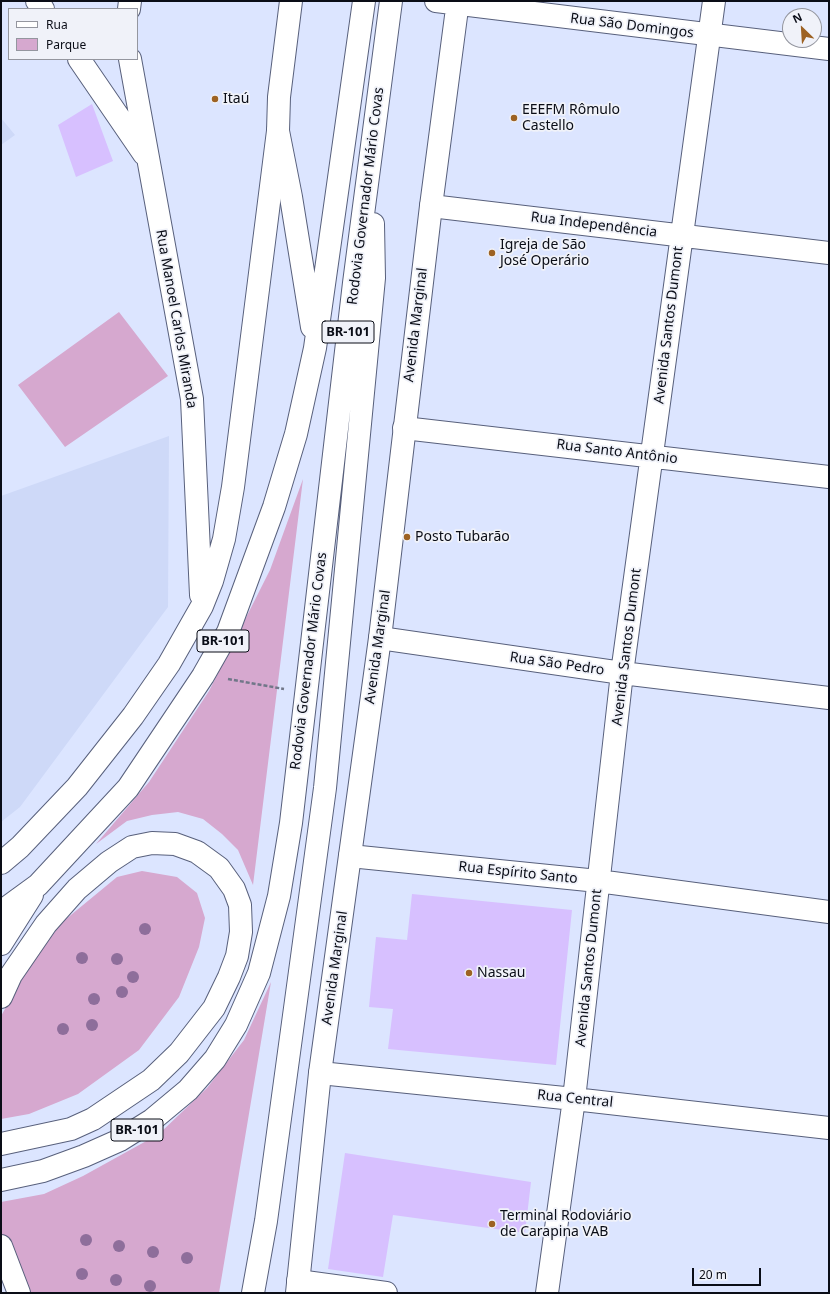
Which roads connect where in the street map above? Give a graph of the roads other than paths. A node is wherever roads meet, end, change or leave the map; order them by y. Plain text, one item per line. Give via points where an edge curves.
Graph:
1 (291, 1) edge
2 (364, 1) edge
3 (391, 1) edge
4 (436, 1) edge
5 (714, 1) edge
6 (457, 3) edge
7 (710, 36) junction
8 (829, 49) edge
9 (80, 60) edge
10 (130, 60) edge
11 (278, 131) junction
12 (373, 147) junction
13 (147, 160) junction
14 (431, 206) junction
15 (681, 235) junction
16 (829, 253) edge
17 (315, 348) junction
18 (404, 428) junction
19 (653, 456) junction
20 (829, 478) edge
21 (202, 606) junction
22 (380, 638) junction
23 (622, 673) junction
24 (829, 698) edge
25 (350, 856) junction
26 (1, 862) edge
27 (598, 881) junction
28 (38, 885) junction
29 (1, 912) edge
30 (829, 912) edge
31 (1, 944) edge
32 (1, 997) edge
33 (320, 1073) junction
34 (574, 1099) junction
35 (829, 1128) edge
36 (1, 1144) edge
37 (1, 1180) edge
38 (1, 1246) edge
39 (298, 1287) edge
40 (20, 1293) edge
41 (253, 1293) edge
42 (386, 1293) edge
43 (547, 1293) edge

1 - 11 street via 279,97
2 - 17 street, Rodovia Governador Mário Covas / BR-101
3 - 12 street, Rodovia Governador Mário Covas / BR-101
4 - 6 street, Rua São Domingos
5 - 7 street, Avenida Santos Dumont
6 - 7 street, Rua São Domingos
6 - 14 street, Avenida Marginal
7 - 8 street, Rua São Domingos
7 - 15 street, Avenida Santos Dumont
9 - 13 street
10 - 13 street, Rua Manoel Carlos Miranda
11 - 17 street
11 - 21 street via 233,487 224,538
12 - 37 street, Rodovia Governador Mário Covas / BR-101 via 354,283 291,823 279,896 259,973 236,1025 215,1059 188,1090 152,1120 120,1140 84,1156 43,1171
12 - 41 street via 374,278 325,788 266,1221
13 - 21 street, Rua Manoel Carlos Miranda via 192,399
14 - 15 street, Rua Independência
14 - 18 street, Avenida Marginal
15 - 16 street, Rua Independência
15 - 19 street, Avenida Santos Dumont
17 - 28 street, Rodovia Governador Mário Covas / BR-101 via 296,434 274,507 228,632 203,676 128,788
18 - 19 street, Rua Santo Antônio
18 - 22 street, Avenida Marginal
19 - 20 street, Rua Santo Antônio
19 - 23 street, Avenida Santos Dumont
21 - 26 street via 169,664 77,787 20,847
22 - 23 street, Rua São Pedro
22 - 25 street, Avenida Marginal
23 - 24 street, Rua São Pedro
23 - 27 street, Avenida Santos Dumont
25 - 27 street, Rua Espírito Santo
25 - 33 street, Avenida Marginal
27 - 30 street, Rua Espírito Santo
27 - 34 street, Avenida Santos Dumont
28 - 29 street, Rodovia Governador Mário Covas / BR-101
28 - 31 street
32 - 36 street via 11,976 46,924 77,889 108,862 132,847 152,843 175,844 198,852 219,868 234,889 240,905 241,932 237,956 214,1008 179,1053 151,1080 93,1119 71,1129
33 - 34 street, Rua Central
33 - 39 street, Avenida Marginal
34 - 35 street, Rua Central
34 - 43 street, Avenida Santos Dumont
38 - 40 street
39 - 42 street

